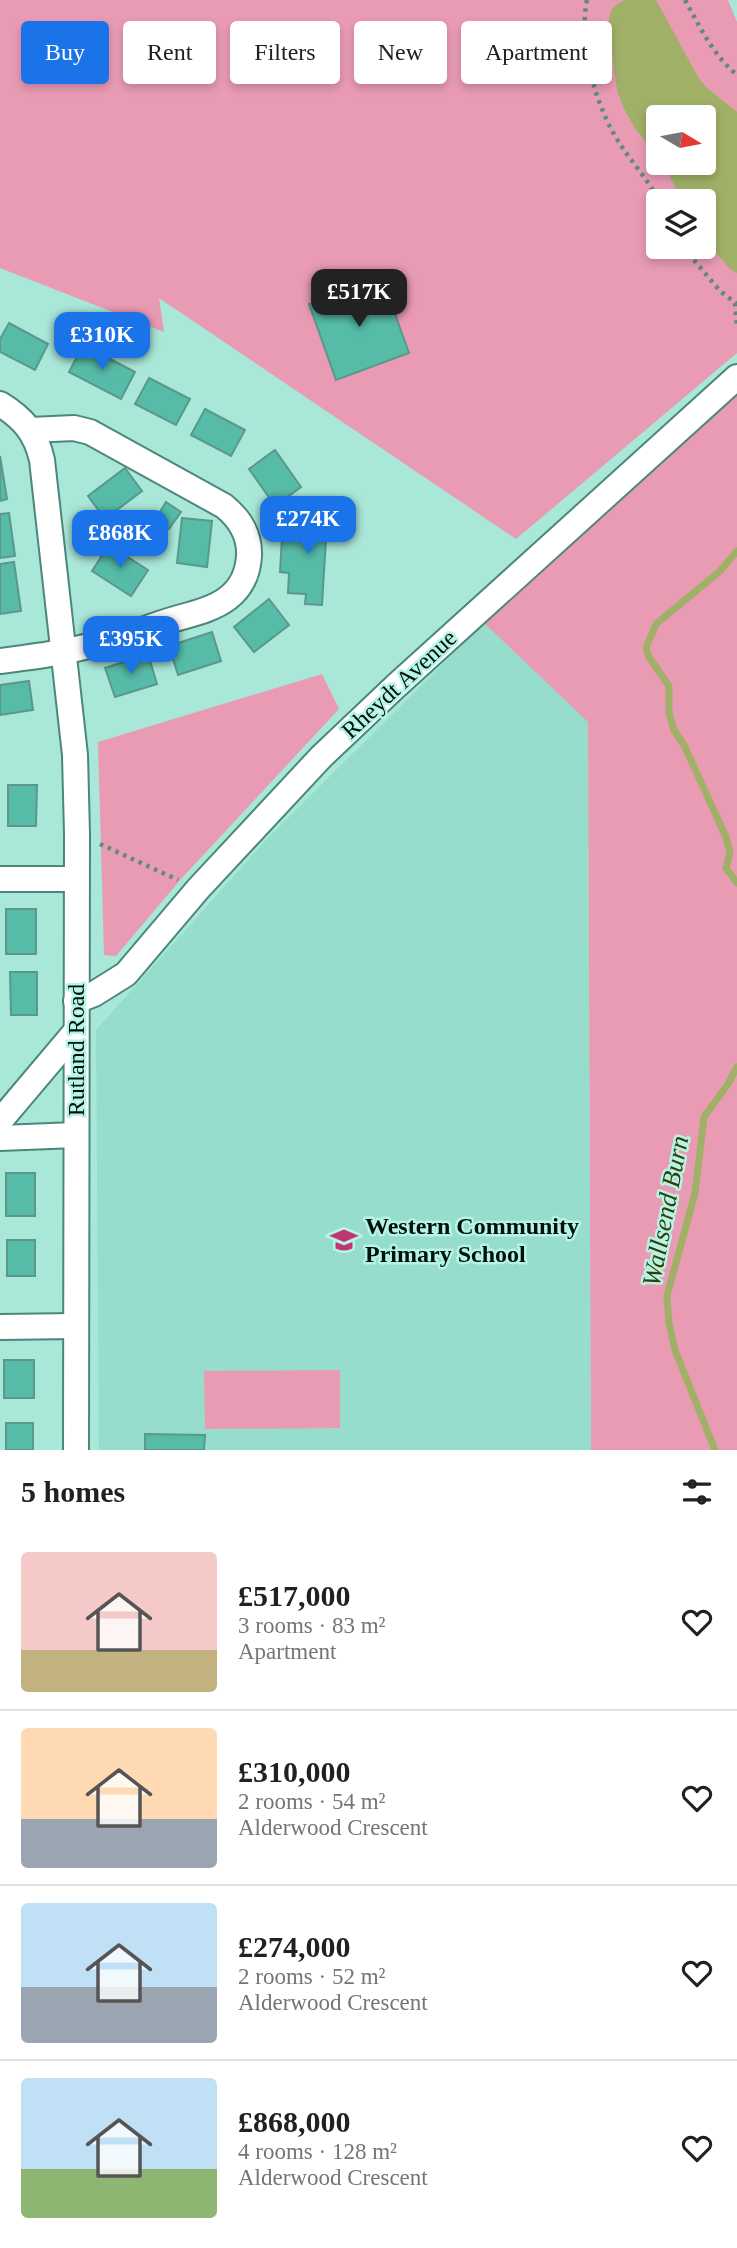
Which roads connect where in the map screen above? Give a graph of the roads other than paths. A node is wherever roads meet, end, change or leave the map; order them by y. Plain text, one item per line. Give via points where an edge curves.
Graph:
1 (737, 377) edge
2 (0, 404) edge
3 (31, 430) junction
4 (64, 652) junction
5 (0, 661) edge
6 (0, 879) edge
7 (76, 879) junction
8 (76, 1001) junction
9 (76, 1031) junction
10 (0, 1121) edge
11 (76, 1135) junction
12 (0, 1138) edge
13 (76, 1326) junction
14 (0, 1327) edge
15 (76, 1450) edge

1 - 8 street, Rheydt Avenue via 321,757 126,974
2 - 3 street
3 - 4 street, Rutland Road via 42,460
3 - 4 street via 74,428 103,438 224,506 240,522 248,541 244,578 220,603
4 - 5 street
4 - 7 street, Rutland Road via 75,755
6 - 7 street
7 - 8 street, Rutland Road
8 - 9 street, Rutland Road
9 - 10 street
9 - 11 street, Rutland Road
11 - 12 street
11 - 13 street, Rutland Road
13 - 14 street
13 - 15 street, Rutland Road

